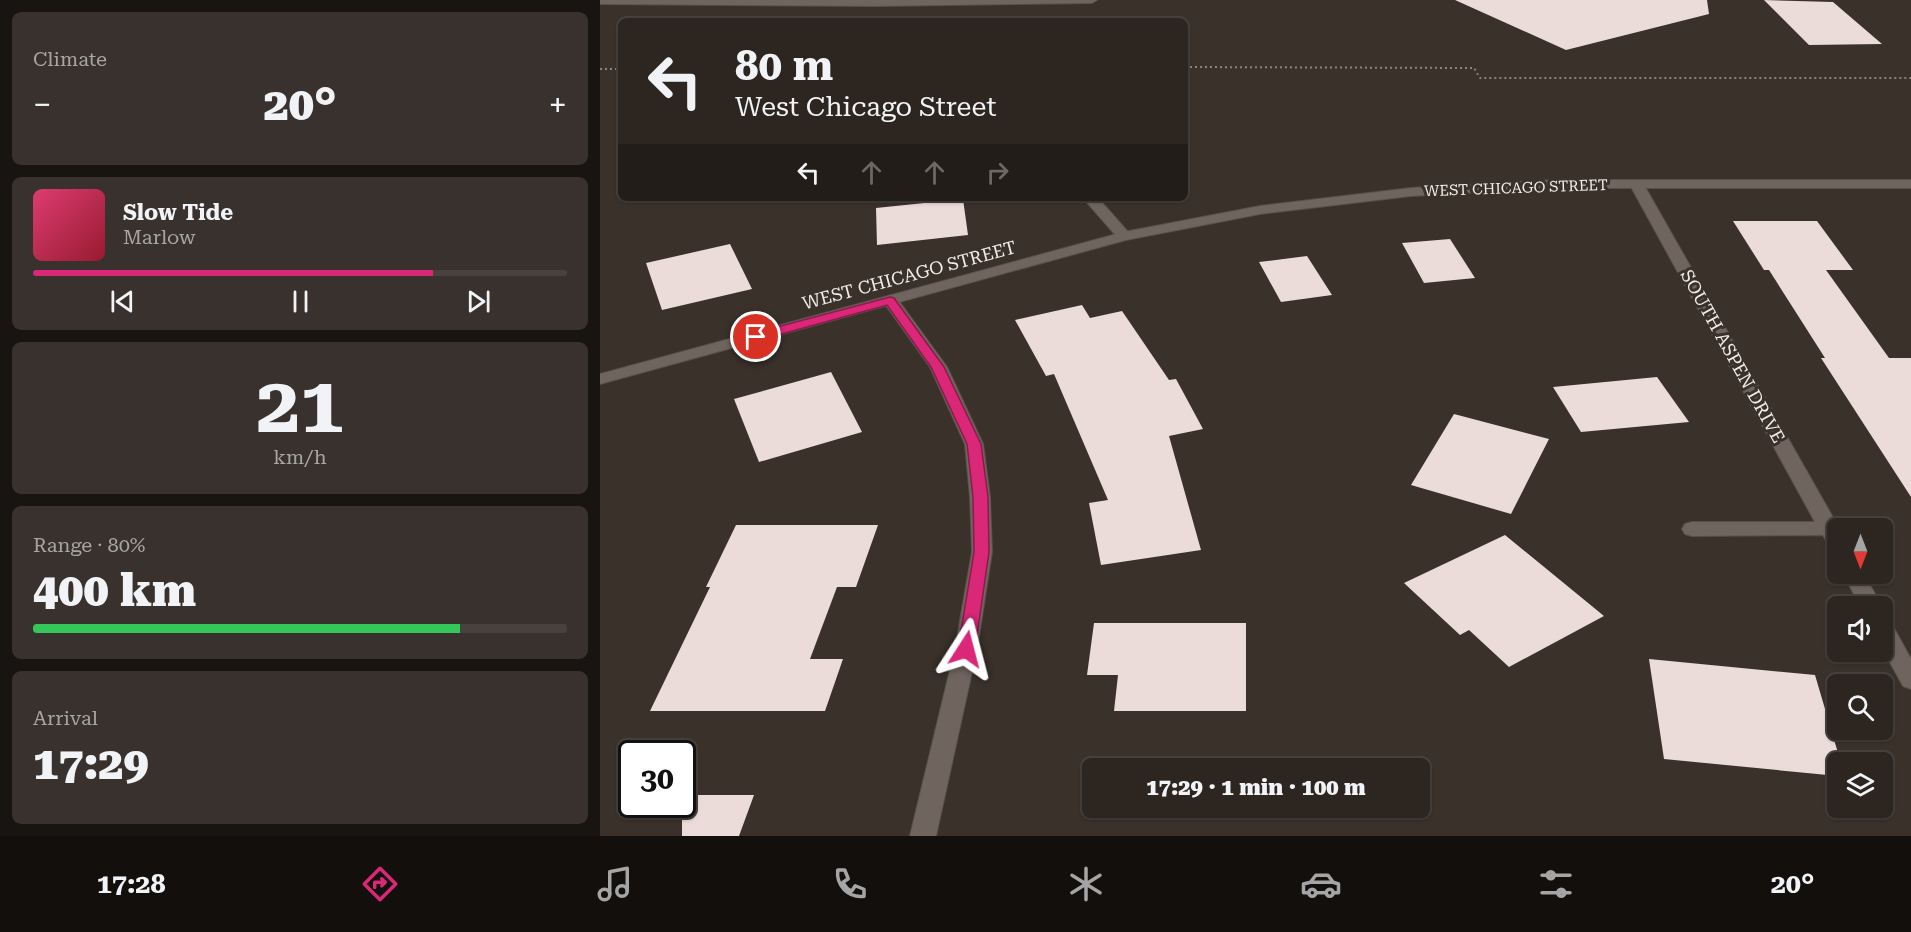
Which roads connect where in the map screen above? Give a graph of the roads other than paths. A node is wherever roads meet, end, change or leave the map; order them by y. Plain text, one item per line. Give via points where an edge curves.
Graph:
1 (1092, 0) edge
2 (600, 1) edge
3 (877, 2) edge
4 (1637, 184) junction
5 (1911, 184) edge
6 (1093, 201) edge
7 (1124, 236) junction
8 (890, 300) junction
9 (600, 379) edge
10 (1827, 525) edge
11 (1692, 529) dead end
12 (1827, 536) edge
13 (1893, 647) edge
14 (1911, 680) edge
15 (922, 836) edge

1 - 3 street
2 - 3 street
4 - 5 street, WEST CHICAGO STREET
4 - 7 street, WEST CHICAGO STREET via 1411,192 1260,210
4 - 10 street, SOUTH ASPEN DRIVE
6 - 7 street
7 - 8 street, WEST CHICAGO STREET
8 - 9 street, WEST CHICAGO STREET
8 - 15 street via 938,367 974,444 980,497 982,552 966,649
11 - 12 street, SOUTH ASPEN DRIVE
13 - 14 street

